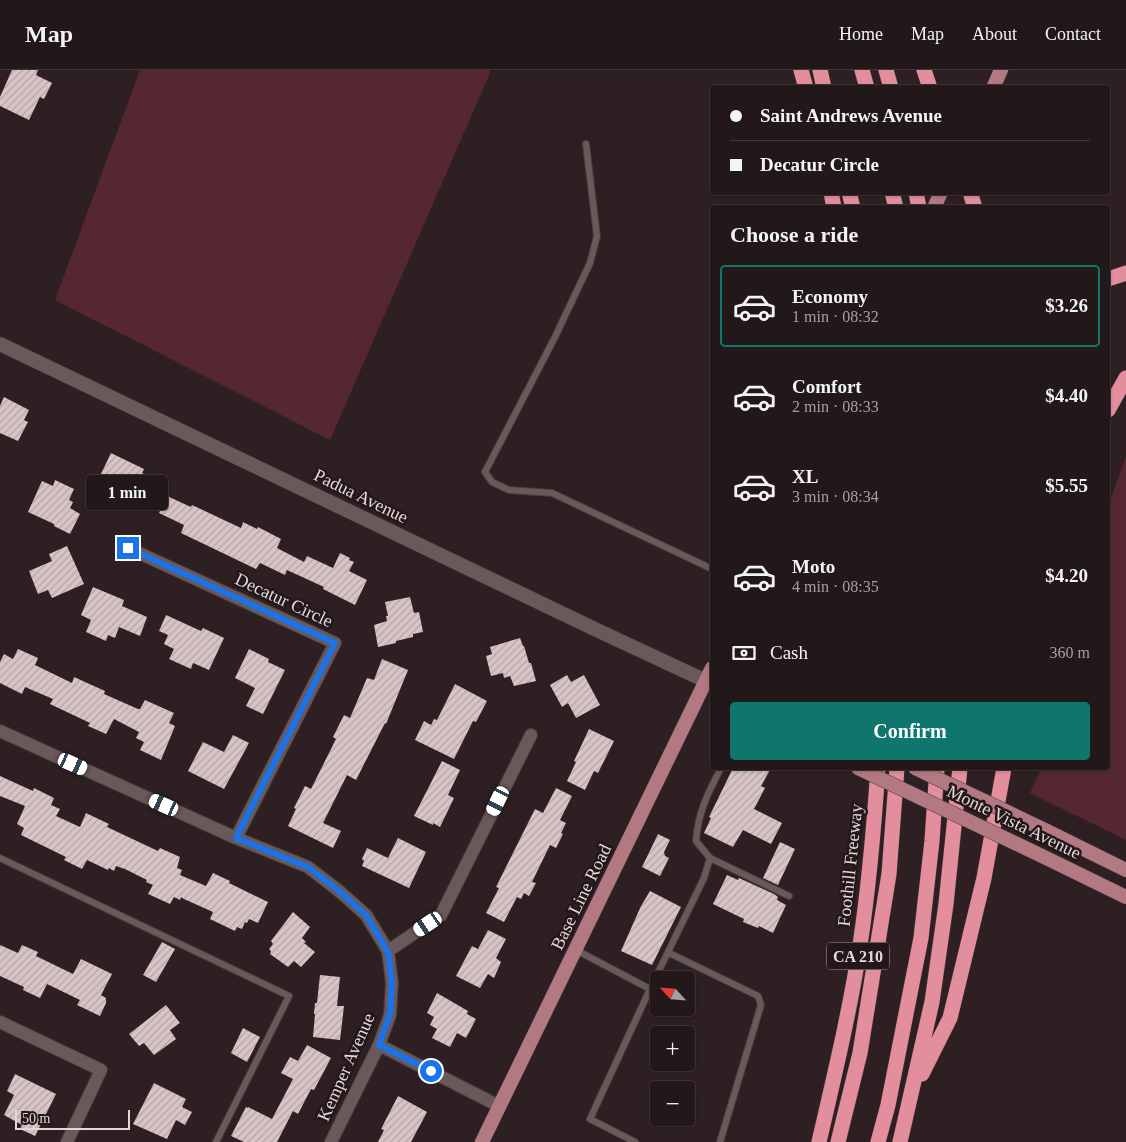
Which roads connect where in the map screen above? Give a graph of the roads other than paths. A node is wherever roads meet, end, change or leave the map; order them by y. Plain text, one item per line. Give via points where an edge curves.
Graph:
1 (796, 70) edge
2 (820, 70) edge
3 (862, 70) edge
4 (886, 70) edge
5 (924, 70) edge
6 (1001, 70) edge
7 (804, 81) edge
8 (823, 85) edge
9 (866, 85) edge
10 (890, 85) edge
11 (929, 85) edge
12 (994, 85) edge
13 (586, 144) dead end
14 (1126, 273) edge
15 (1110, 278) edge
16 (0, 344) edge
17 (1126, 378) edge
18 (1110, 406) edge
19 (128, 548) dead end
20 (710, 568) edge
21 (710, 683) edge
22 (0, 730) edge
23 (531, 735) dead end
24 (720, 770) edge
25 (862, 770) edge
26 (878, 770) edge
27 (897, 770) edge
28 (919, 770) edge
29 (937, 770) edge
30 (960, 770) edge
31 (1004, 770) edge
32 (236, 838) junction
33 (0, 858) edge
34 (710, 858) junction
35 (1126, 870) edge
36 (789, 896) dead end
37 (1126, 897) edge
38 (576, 950) junction
39 (388, 952) junction
40 (669, 953) junction
41 (660, 971) edge
42 (650, 989) joint
43 (0, 1022) edge
44 (379, 1045) junction
45 (912, 1093) junction
46 (499, 1106) junction
47 (67, 1142) edge
48 (216, 1142) edge
49 (331, 1142) edge
50 (482, 1142) edge
51 (635, 1142) edge
52 (720, 1142) edge
53 (819, 1142) edge
54 (838, 1142) edge
55 (878, 1142) edge
56 (900, 1142) edge

1 - 7 highway
2 - 8 highway
3 - 9 highway
4 - 10 highway
5 - 11 highway
6 - 12 main road
13 - 20 lane via 597,236 590,263 485,472 492,482 509,490 552,493
14 - 15 highway
16 - 21 street, Padua Avenue
17 - 18 highway
19 - 32 street, Decatur Circle via 335,643
21 - 38 main road, Base Line Road
22 - 32 street, Kemper Avenue
23 - 39 street via 441,915
24 - 34 lane via 697,823 696,841
25 - 37 main road, Monte Vista Avenue, bridge
26 - 53 highway, Foothill Freeway / CA 210 via 860,945 842,1044
27 - 54 highway via 889,874 860,1053
28 - 35 main road, Monte Vista Avenue, bridge
29 - 55 highway via 920,938
30 - 45 highway via 932,1002
31 - 45 highway via 984,878 950,1018
32 - 39 street, Kemper Avenue via 308,867 366,915
33 - 48 lane via 288,996
34 - 36 lane
34 - 40 lane
38 - 42 lane
38 - 46 main road, Base Line Road
39 - 44 street, Kemper Avenue via 392,983 390,1014
40 - 41 lane
40 - 52 lane via 758,996 761,1005
42 - 51 lane via 590,1119
43 - 47 street via 101,1070
44 - 46 street
44 - 49 street, Kemper Avenue
45 - 56 highway
46 - 50 main road, Base Line Road

